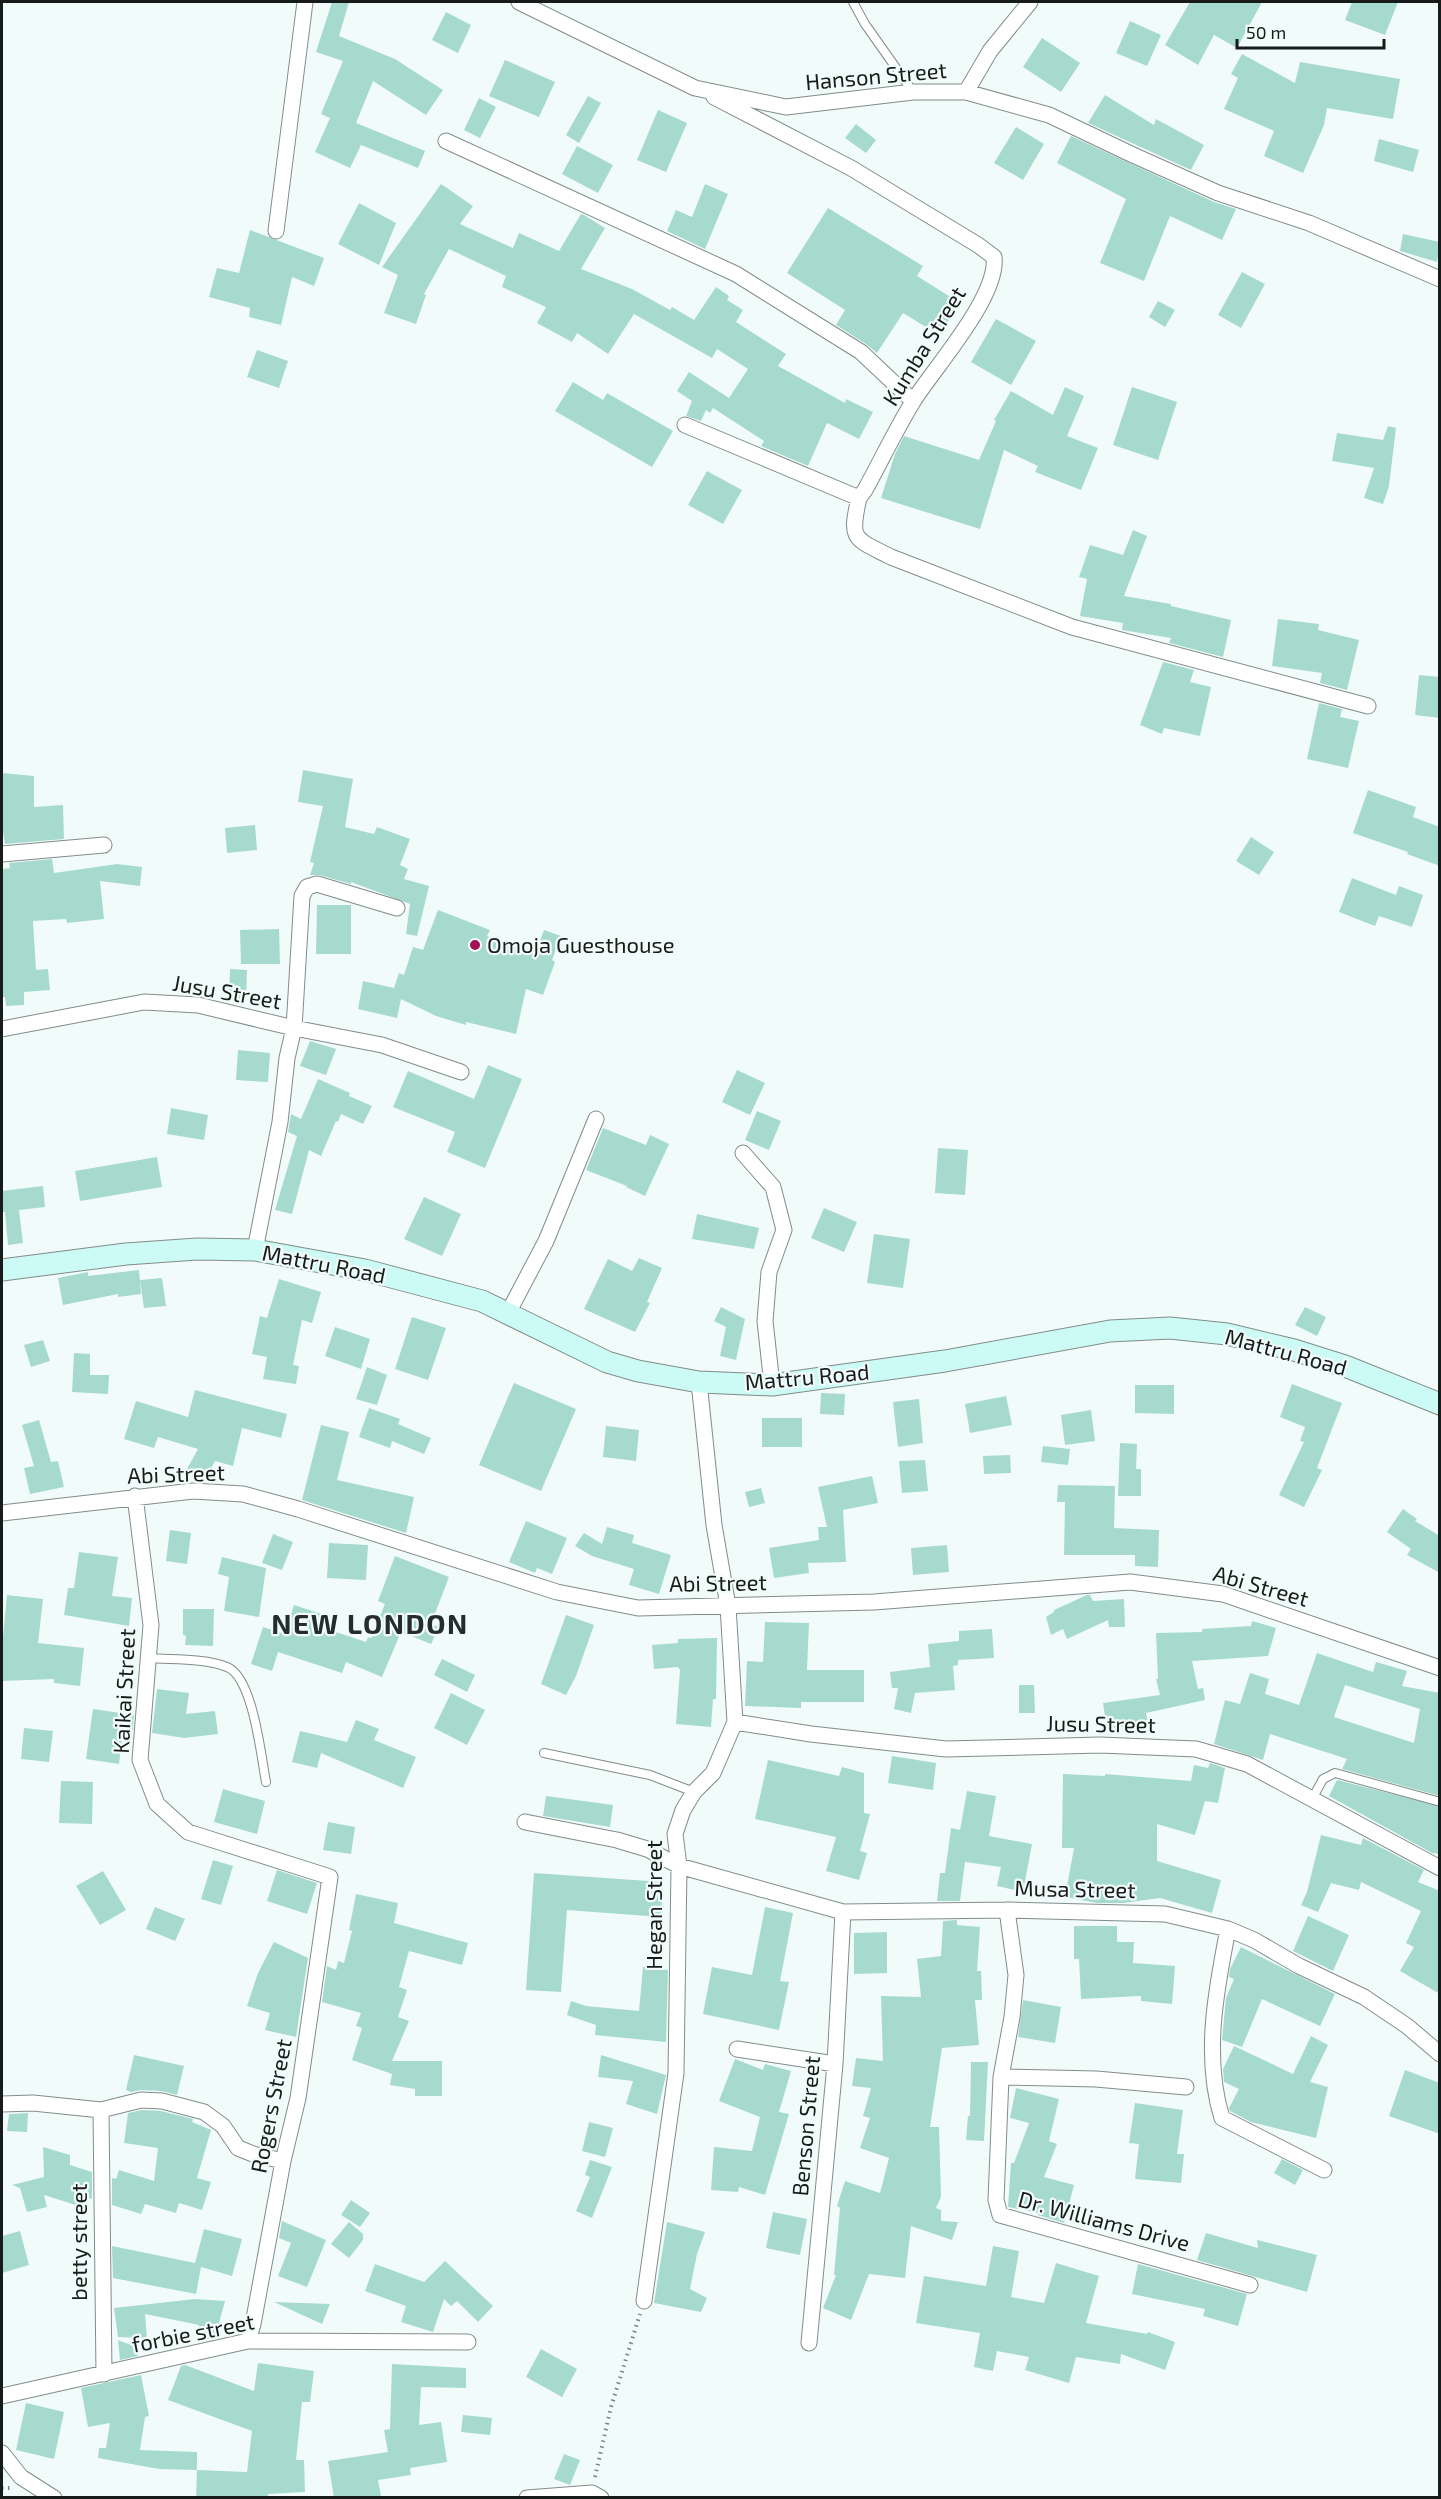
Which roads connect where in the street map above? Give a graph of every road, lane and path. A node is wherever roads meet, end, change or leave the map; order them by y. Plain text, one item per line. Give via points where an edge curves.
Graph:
1 (305, 2) edge
2 (519, 2) edge
3 (853, 2) edge
4 (1030, 2) edge
5 (695, 88) junction
6 (913, 92) junction
7 (966, 92) junction
8 (446, 141) dead end
9 (276, 231) dead end
10 (1440, 279) edge
11 (913, 401) junction
12 (685, 424) dead end
13 (858, 498) junction
14 (1368, 706) dead end
15 (104, 845) dead end
16 (2, 854) edge
17 (397, 908) dead end
18 (294, 1028) junction
19 (2, 1029) edge
20 (461, 1072) dead end
21 (596, 1119) dead end
22 (743, 1153) dead end
23 (255, 1250) junction
24 (2, 1270) edge
25 (508, 1313) junction
26 (699, 1382) junction
27 (772, 1384) junction
28 (1440, 1404) edge
29 (135, 1496) junction
30 (2, 1513) edge
31 (728, 1606) junction
32 (148, 1658) junction
33 (1440, 1668) edge
34 (735, 1722) junction
35 (544, 1753) dead end
36 (266, 1782) dead end
37 (694, 1792) junction
38 (1312, 1799) junction
39 (1437, 1801) dead end
40 (525, 1822) dead end
41 (679, 1866) junction
42 (1440, 1868) edge
43 (330, 1877) joint
44 (1007, 1910) junction
45 (843, 1912) junction
46 (1228, 1929) junction
47 (737, 2049) dead end
48 (1440, 2054) edge
49 (835, 2064) junction
50 (1001, 2077) junction
51 (1186, 2087) dead end
52 (2, 2104) edge
53 (101, 2110) junction
54 (284, 2161) junction
55 (1324, 2170) dead end
56 (1251, 2284) dead end
57 (644, 2301) joint
58 (248, 2341) junction
59 (468, 2342) dead end
60 (809, 2343) dead end
61 (104, 2374) junction
62 (2, 2396) edge
63 (2, 2453) edge
64 (596, 2495) edge
65 (54, 2498) edge
66 (527, 2498) edge

1 - 9 street
2 - 5 street, Hanson Street
3 - 6 lane
4 - 7 street via 990,51
5 - 6 street, Hanson Street via 786,107
5 - 11 street, Kumba Street via 851,168 994,257 996,269 975,313
6 - 7 street, Hanson Street
7 - 10 street, Hanson Street via 1049,115 1218,193 1309,223
8 - 11 street via 736,273 861,352
11 - 13 street, Kumba Street via 866,490
12 - 13 street
13 - 14 street via 854,534 862,543 891,557 1072,627
15 - 16 street
17 - 18 street via 317,885 307,887 302,896
18 - 19 street, Jusu Street via 198,1005 144,1002
18 - 20 street via 382,1045
18 - 23 street, Jusu Street
21 - 25 street via 546,1241
22 - 27 street via 772,1187 784,1230 769,1272 765,1321
23 - 24 main road, Mattru Road via 126,1254
23 - 25 main road, Mattru Road via 375,1273 482,1301
25 - 26 main road, Mattru Road via 607,1362
26 - 27 main road, Mattru Road
26 - 31 street, Hegan Street via 714,1525
27 - 28 main road, Mattru Road via 945,1361 1110,1331 1170,1328 1227,1334 1294,1350
29 - 30 street, Abi Street
29 - 31 street, Abi Street via 193,1491 243,1494 557,1592 638,1608
29 - 32 street, Kaikai Street via 151,1625
31 - 33 street, Abi Street via 874,1602 1131,1582 1223,1594
31 - 34 street, Hegan Street
32 - 36 lane via 210,1662 241,1677 249,1695
32 - 43 street, Kaikai Street via 140,1760 157,1804 188,1832
34 - 37 street, Hegan Street via 714,1773
34 - 38 street, Jusu Street via 946,1749 1100,1745 1196,1749 1247,1764
35 - 37 lane via 650,1775
37 - 41 street, Hegan Street via 675,1834
38 - 39 lane via 1323,1779 1335,1773
38 - 42 street, Jusu Street
40 - 41 street, Musa Street via 617,1840
41 - 45 street, Musa Street
41 - 57 street, Hegan Street via 676,2073
43 - 54 street, Rogers Street via 298,2098
44 - 45 street, Musa Street
44 - 46 street, Musa Street via 1165,1914
44 - 50 street, Dr. Williams Drive via 1016,1975
45 - 49 street, Benson Street
46 - 48 street, Musa Street via 1364,1997
46 - 55 street via 1216,1989 1212,2068 1222,2118
47 - 49 street
49 - 60 street, Benson Street
50 - 51 street via 1096,2079
50 - 56 street, Dr. Williams Drive via 996,2200 1000,2215
52 - 53 street
53 - 54 street via 141,2100 204,2112 224,2126 238,2148
53 - 61 street, betty street
54 - 58 street, Rogers Street
57 - 64 path via 611,2407
58 - 59 street, forbie street
58 - 61 street, forbie street
61 - 62 street, forbie street
63 - 65 street via 21,2477
64 - 66 street

